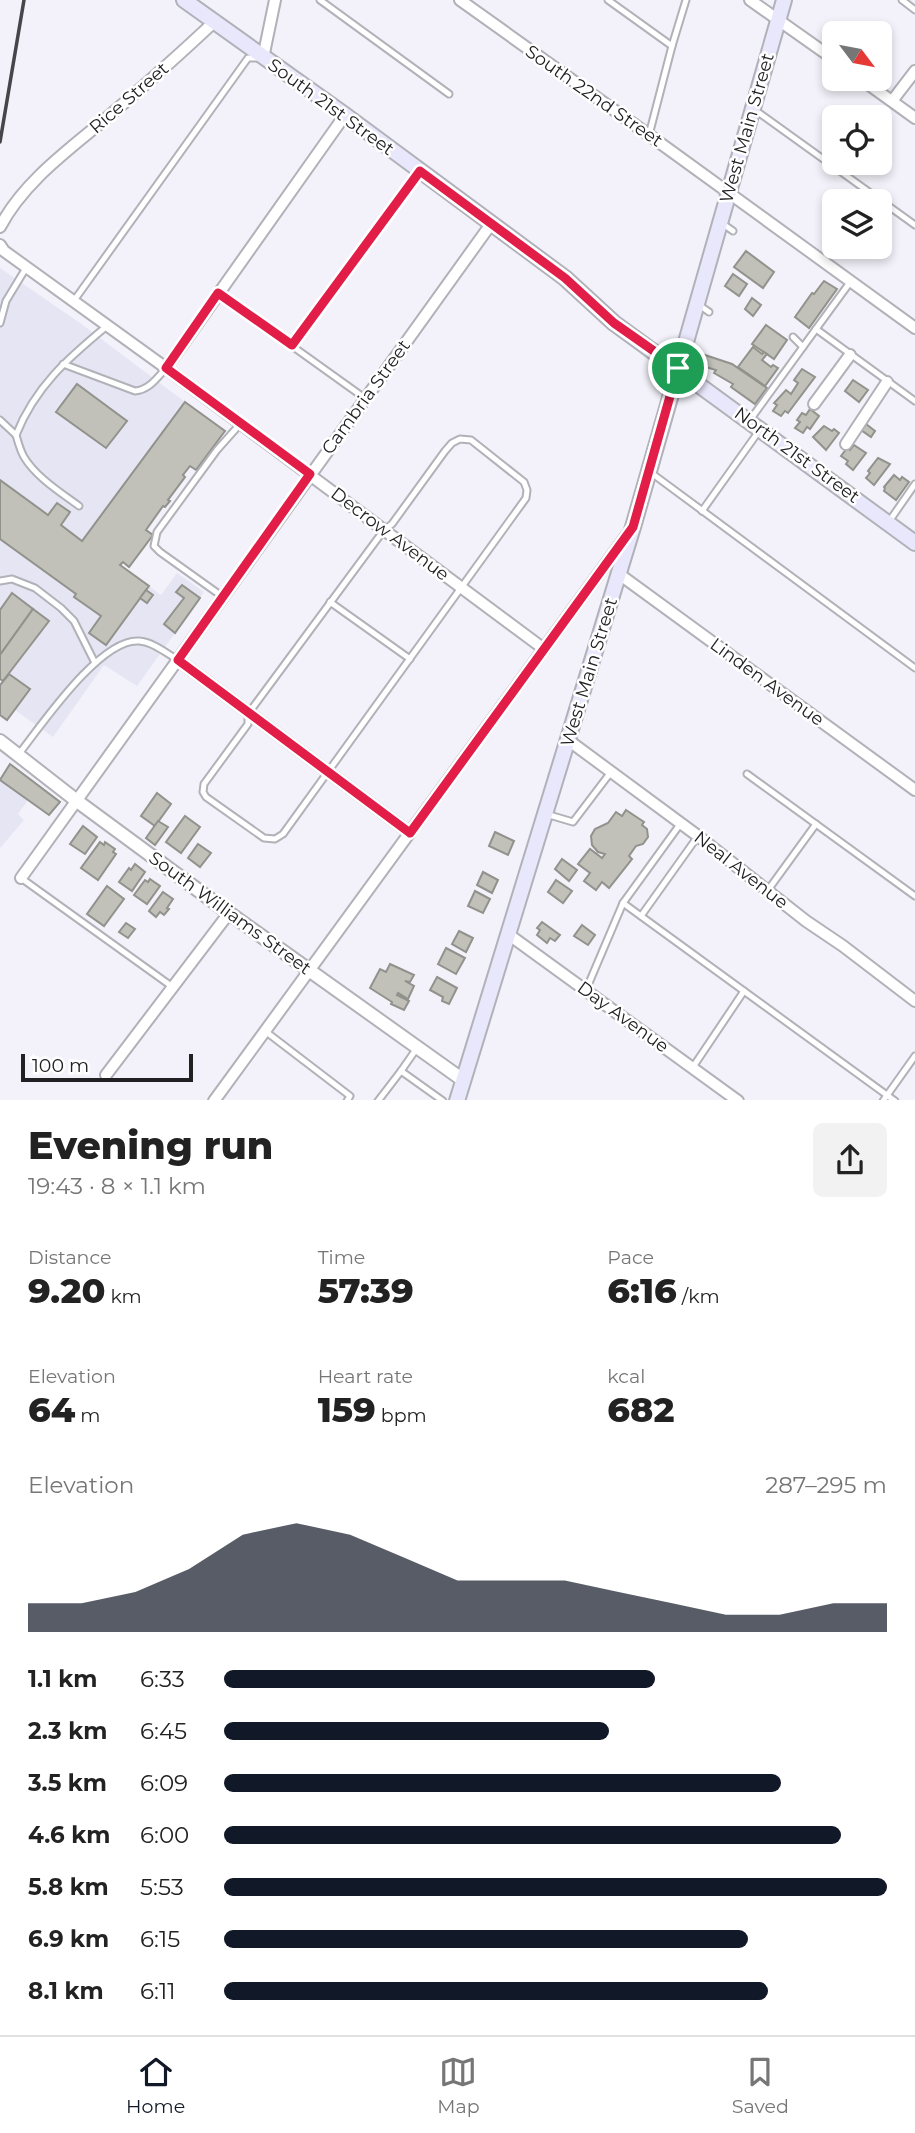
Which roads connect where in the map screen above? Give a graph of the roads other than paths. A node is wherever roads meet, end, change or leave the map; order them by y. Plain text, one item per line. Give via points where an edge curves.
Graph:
1 (185, 0) edge
2 (275, 0) edge
3 (320, 0) edge
4 (460, 0) edge
5 (608, 0) edge
6 (686, 0) edge
7 (750, 0) edge
8 (784, 0) edge
9 (902, 0) edge
10 (915, 10) edge
11 (778, 20) junction
12 (214, 22) junction
13 (672, 46) junction
14 (822, 51) edge
15 (263, 58) junction
16 (915, 71) edge
17 (878, 91) edge
18 (449, 94) dead end
19 (892, 101) junction
20 (752, 108) junction
21 (345, 115) junction
22 (915, 118) edge
23 (649, 135) junction
24 (420, 171) junction
25 (729, 193) junction
26 (491, 223) junction
27 (915, 225) edge
28 (0, 227) edge
29 (0, 245) edge
30 (26, 268) junction
31 (851, 281) junction
32 (218, 293) junction
33 (73, 302) junction
34 (0, 323) edge
35 (107, 326) junction
36 (915, 328) edge
37 (816, 329) junction
38 (793, 337) dead end
39 (292, 345) junction
40 (803, 347) junction
41 (850, 355) junction
42 (63, 364) junction
43 (166, 368) junction
44 (678, 368) junction
45 (887, 382) junction
46 (366, 399) junction
47 (915, 401) edge
48 (814, 404) dead end
49 (0, 420) edge
50 (241, 423) junction
51 (755, 425) junction
52 (16, 435) junction
53 (846, 444) dead end
54 (649, 471) junction
55 (310, 474) junction
56 (915, 484) edge
57 (79, 506) dead end
58 (702, 511) junction
59 (888, 523) junction
60 (633, 527) junction
61 (384, 530) junction
62 (915, 542) edge
63 (619, 573) junction
64 (0, 581) edge
65 (462, 588) junction
66 (223, 597) junction
67 (330, 602) junction
68 (544, 649) junction
69 (178, 660) junction
70 (410, 660) junction
71 (95, 663) junction
72 (915, 668) edge
73 (248, 714) junction
74 (568, 740) junction
75 (0, 741) edge
76 (18, 755) junction
77 (326, 772) junction
78 (611, 772) junction
79 (747, 774) dead end
80 (915, 790) edge
81 (77, 801) junction
82 (545, 814) junction
83 (681, 823) junction
84 (816, 824) junction
85 (410, 833) junction
86 (698, 836) junction
87 (21, 878) joint
88 (768, 890) junction
89 (915, 896) edge
90 (623, 903) junction
91 (229, 913) junction
92 (641, 916) junction
93 (508, 934) junction
94 (309, 971) junction
95 (174, 988) junction
96 (586, 990) junction
97 (744, 991) junction
98 (915, 1001) edge
99 (265, 1031) junction
100 (417, 1048) junction
101 (915, 1056) edge
102 (693, 1068) junction
103 (401, 1071) junction
104 (106, 1076) dead end
105 (463, 1080) junction
106 (349, 1098) edge
107 (885, 1098) edge
108 (215, 1100) edge
109 (379, 1100) edge
110 (442, 1100) edge
111 (457, 1100) edge
112 (737, 1100) edge

1 - 12 main road, South 21st Street
2 - 15 street
3 - 18 lane
4 - 23 street, South 22nd Street
5 - 13 lane
6 - 13 lane
7 - 11 street
8 - 11 main road, West Main Street
9 - 10 lane
11 - 14 street
11 - 20 main road, West Main Street
12 - 15 main road, South 21st Street
12 - 28 street, Rice Street via 43,172
13 - 23 lane
15 - 21 main road, South 21st Street
15 - 33 lane via 248,58
16 - 19 street
17 - 19 street
19 - 22 street
20 - 25 main road, West Main Street
20 - 27 lane
21 - 24 main road, South 21st Street
21 - 32 street
23 - 25 street, South 22nd Street
24 - 26 main road, South 21st Street
24 - 39 lane
25 - 31 street, South 22nd Street via 814,261
25 - 44 main road, West Main Street via 726,227 703,308
26 - 44 main road, South 21st Street via 565,278 614,323
26 - 46 street, Cambria Street
29 - 30 street, Decrow Avenue
30 - 33 street, Decrow Avenue
30 - 34 lane via 6,301
31 - 36 street, South 22nd Street
31 - 37 lane
32 - 39 lane
32 - 43 street
33 - 35 street, Decrow Avenue
35 - 42 lane
35 - 43 street, Decrow Avenue
37 - 40 lane
37 - 41 lane
38 - 40 lane
39 - 46 lane
40 - 51 lane
41 - 45 lane
41 - 48 street
42 - 43 lane via 135,391 152,383
42 - 52 lane via 26,412
43 - 50 street, Decrow Avenue
44 - 51 main road, North 21st Street
44 - 54 main road, West Main Street
45 - 47 lane
45 - 53 street
46 - 55 street, Cambria Street
49 - 52 lane
50 - 55 street, Decrow Avenue
50 - 66 lane via 157,532 154,546
51 - 58 lane
51 - 59 main road, North 21st Street
52 - 57 lane via 33,468
54 - 58 lane
54 - 60 main road, West Main Street
55 - 61 street, Decrow Avenue
55 - 66 street, Cambria Street
56 - 59 lane
58 - 72 lane
59 - 62 main road, North 21st Street
60 - 63 main road, West Main Street
60 - 68 street
61 - 65 street, Decrow Avenue
61 - 65 lane via 452,443 471,440 524,482 527,490 521,507
61 - 67 lane
63 - 74 main road, West Main Street
63 - 80 street, Linden Avenue
64 - 71 lane via 12,579 35,588 61,608 74,621
65 - 68 street, Decrow Avenue
65 - 70 lane
66 - 69 street, Cambria Street
67 - 70 lane
67 - 73 lane
68 - 85 street
69 - 71 lane via 136,641 125,642
69 - 73 street
69 - 81 street, Cambria Street
70 - 77 lane
71 - 76 lane
73 - 77 street
73 - 77 lane via 248,724 204,785 206,797 264,838 275,839
74 - 78 street, Neal Avenue
74 - 82 main road, West Main Street
75 - 76 street, South Williams Street
76 - 81 street, South Williams Street
77 - 85 street
78 - 82 lane via 573,822
78 - 83 street, Neal Avenue
79 - 84 lane
81 - 87 street, Cambria Street
81 - 91 street, South Williams Street
82 - 93 main road, West Main Street
83 - 86 street, Neal Avenue
83 - 90 lane
84 - 88 lane
84 - 89 lane
85 - 94 street
86 - 88 street, Neal Avenue
86 - 92 lane
87 - 95 lane
88 - 98 street, Neal Avenue
90 - 92 lane
90 - 96 lane
91 - 94 street, South Williams Street
91 - 95 street
92 - 97 lane
93 - 96 street, Day Avenue
93 - 105 main road, West Main Street
94 - 99 street
94 - 100 street, South Williams Street
95 - 104 street
96 - 102 street, Day Avenue
97 - 102 lane
97 - 107 lane
99 - 106 lane
99 - 108 street
100 - 103 lane
100 - 105 street, South Williams Street
101 - 107 lane
102 - 112 street, Day Avenue
103 - 109 lane
103 - 110 lane
105 - 111 main road, West Main Street

